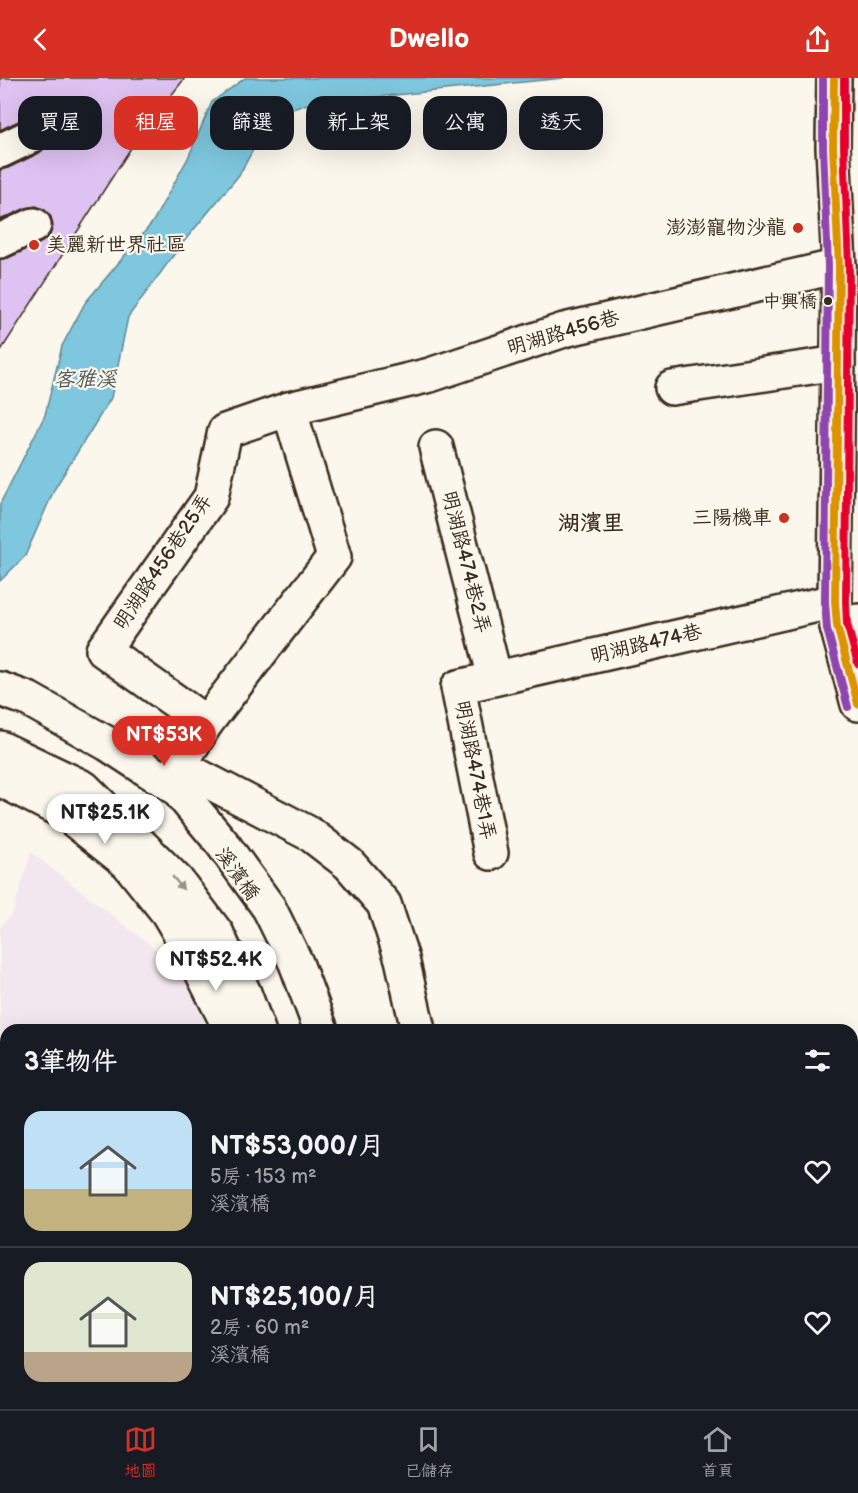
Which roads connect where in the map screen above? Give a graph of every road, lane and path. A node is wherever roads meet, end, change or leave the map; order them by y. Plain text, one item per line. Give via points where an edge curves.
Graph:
1 (834, 78) edge
2 (18, 142) edge
3 (0, 151) edge
4 (34, 225) dead end
5 (0, 241) edge
6 (839, 266) junction
7 (838, 363) junction
8 (672, 388) dead end
9 (289, 410) junction
10 (436, 447) dead end
11 (843, 616) edge
12 (495, 678) junction
13 (458, 687) joint
14 (0, 689) edge
15 (0, 700) edge
16 (858, 704) edge
17 (206, 723) junction
18 (0, 748) edge
19 (0, 779) edge
20 (491, 853) dead end
21 (266, 910) junction
22 (227, 1024) edge
23 (256, 1024) edge
24 (302, 1024) edge
25 (319, 1024) edge
26 (417, 1024) edge

1 - 6 street
2 - 3 street
4 - 5 street
6 - 7 street
6 - 9 street, 明湖路456巷 via 564,330 430,375
7 - 8 street
7 - 11 street
9 - 17 street via 334,558
9 - 17 street, 明湖路456巷25弄 via 225,431 211,497 103,650
10 - 12 street, 明湖路474巷2弄
11 - 12 street, 明湖路474巷
11 - 16 street
12 - 13 street, 明湖路474巷
13 - 20 street, 明湖路474巷1弄
14 - 21 street via 28,699 98,738 177,789 222,843
15 - 21 street, 溪濱橋 via 102,749 217,845
17 - 26 street via 179,766 310,834 356,872 384,904 402,958
18 -> 23 street via 84,788 177,881 217,934
19 - 22 street via 64,812 128,863 168,913
21 - 24 street
21 - 25 street via 296,963

